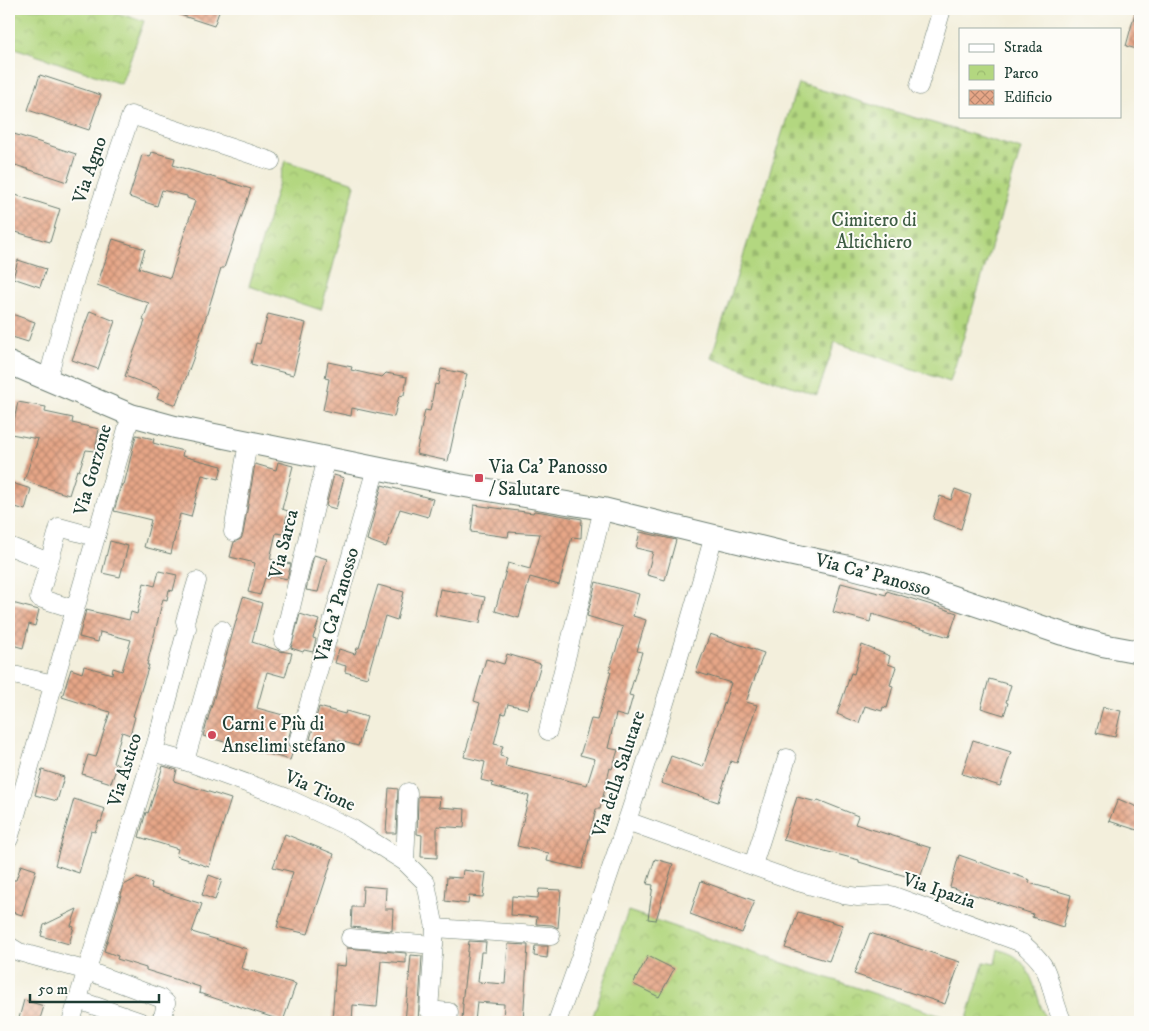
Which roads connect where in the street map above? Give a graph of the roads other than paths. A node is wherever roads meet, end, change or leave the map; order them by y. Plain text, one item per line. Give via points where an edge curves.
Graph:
1 (942, 9) edge
2 (919, 86) dead end
3 (272, 161) dead end
4 (9, 363) edge
5 (46, 380) junction
6 (131, 415) junction
7 (248, 442) junction
8 (327, 457) junction
9 (376, 468) junction
10 (604, 508) junction
11 (233, 532) dead end
12 (714, 535) junction
13 (96, 537) junction
14 (9, 546) edge
15 (49, 562) junction
16 (197, 581) dead end
17 (74, 609) junction
18 (222, 630) dead end
19 (283, 641) dead end
20 (1140, 652) edge
21 (9, 674) edge
22 (54, 684) junction
23 (548, 730) dead end
24 (298, 742) dead end
25 (153, 752) junction
26 (787, 758) dead end
27 (185, 761) junction
28 (408, 792) dead end
29 (14, 803) edge
30 (627, 821) junction
31 (9, 839) edge
32 (406, 862) junction
33 (754, 865) junction
34 (551, 936) dead end
35 (434, 937) junction
36 (350, 938) dead end
37 (9, 946) edge
38 (88, 971) junction
39 (78, 1000) junction
40 (71, 1022) edge
41 (141, 1022) edge
42 (158, 1022) edge
43 (448, 1022) edge
44 (557, 1022) edge
45 (1063, 1022) edge

1 - 2 street
3 - 5 street, Via Agno via 131,115 76,275
4 - 5 street, Via Ca' Panosso
5 - 6 street, Via Ca' Panosso
6 - 7 street, Via Ca' Panosso via 197,433
6 - 13 street, Via Gorzone
7 - 8 street, Via Ca' Panosso
7 - 11 street
8 - 9 street, Via Ca' Panosso
8 - 19 street, Via Sarca
9 - 10 street, Via Ca' Panosso
9 - 24 street, Via Ca' Panosso
10 - 12 street, Via Ca' Panosso
10 - 23 street
12 - 20 street, Via Ca' Panosso via 914,584 1063,634
12 - 30 street, Via della Salutare
13 - 15 street, Via Gorzone via 59,527
13 - 17 street, Via Gorzone
14 - 15 street
15 - 17 street, Via Gorzone via 39,598
16 - 25 street, Via Astico
17 - 22 street, Via Gorzone
18 - 27 street
21 - 22 street
22 - 29 street, Via Gorzone
25 - 27 street, Via Tione
25 - 38 street, Via Astico
26 - 33 street
27 - 32 street, Via Tione via 285,797 353,829
28 - 32 street
29 - 31 street, Via Gorzone
30 - 33 street, Via Ipazia
30 - 44 street, Via della Salutare
32 - 35 street, Via Tione via 426,883
33 - 45 street, Via Ipazia via 844,895 891,895 1022,942 1045,969
34 - 35 street
35 - 36 street
35 - 43 street, Via Tione via 429,1010 449,1012
37 - 38 street via 19,952
38 - 39 street, Via Astico
38 - 42 street via 160,998 166,1003 163,1017
39 - 40 street, Via Astico
39 - 41 street

